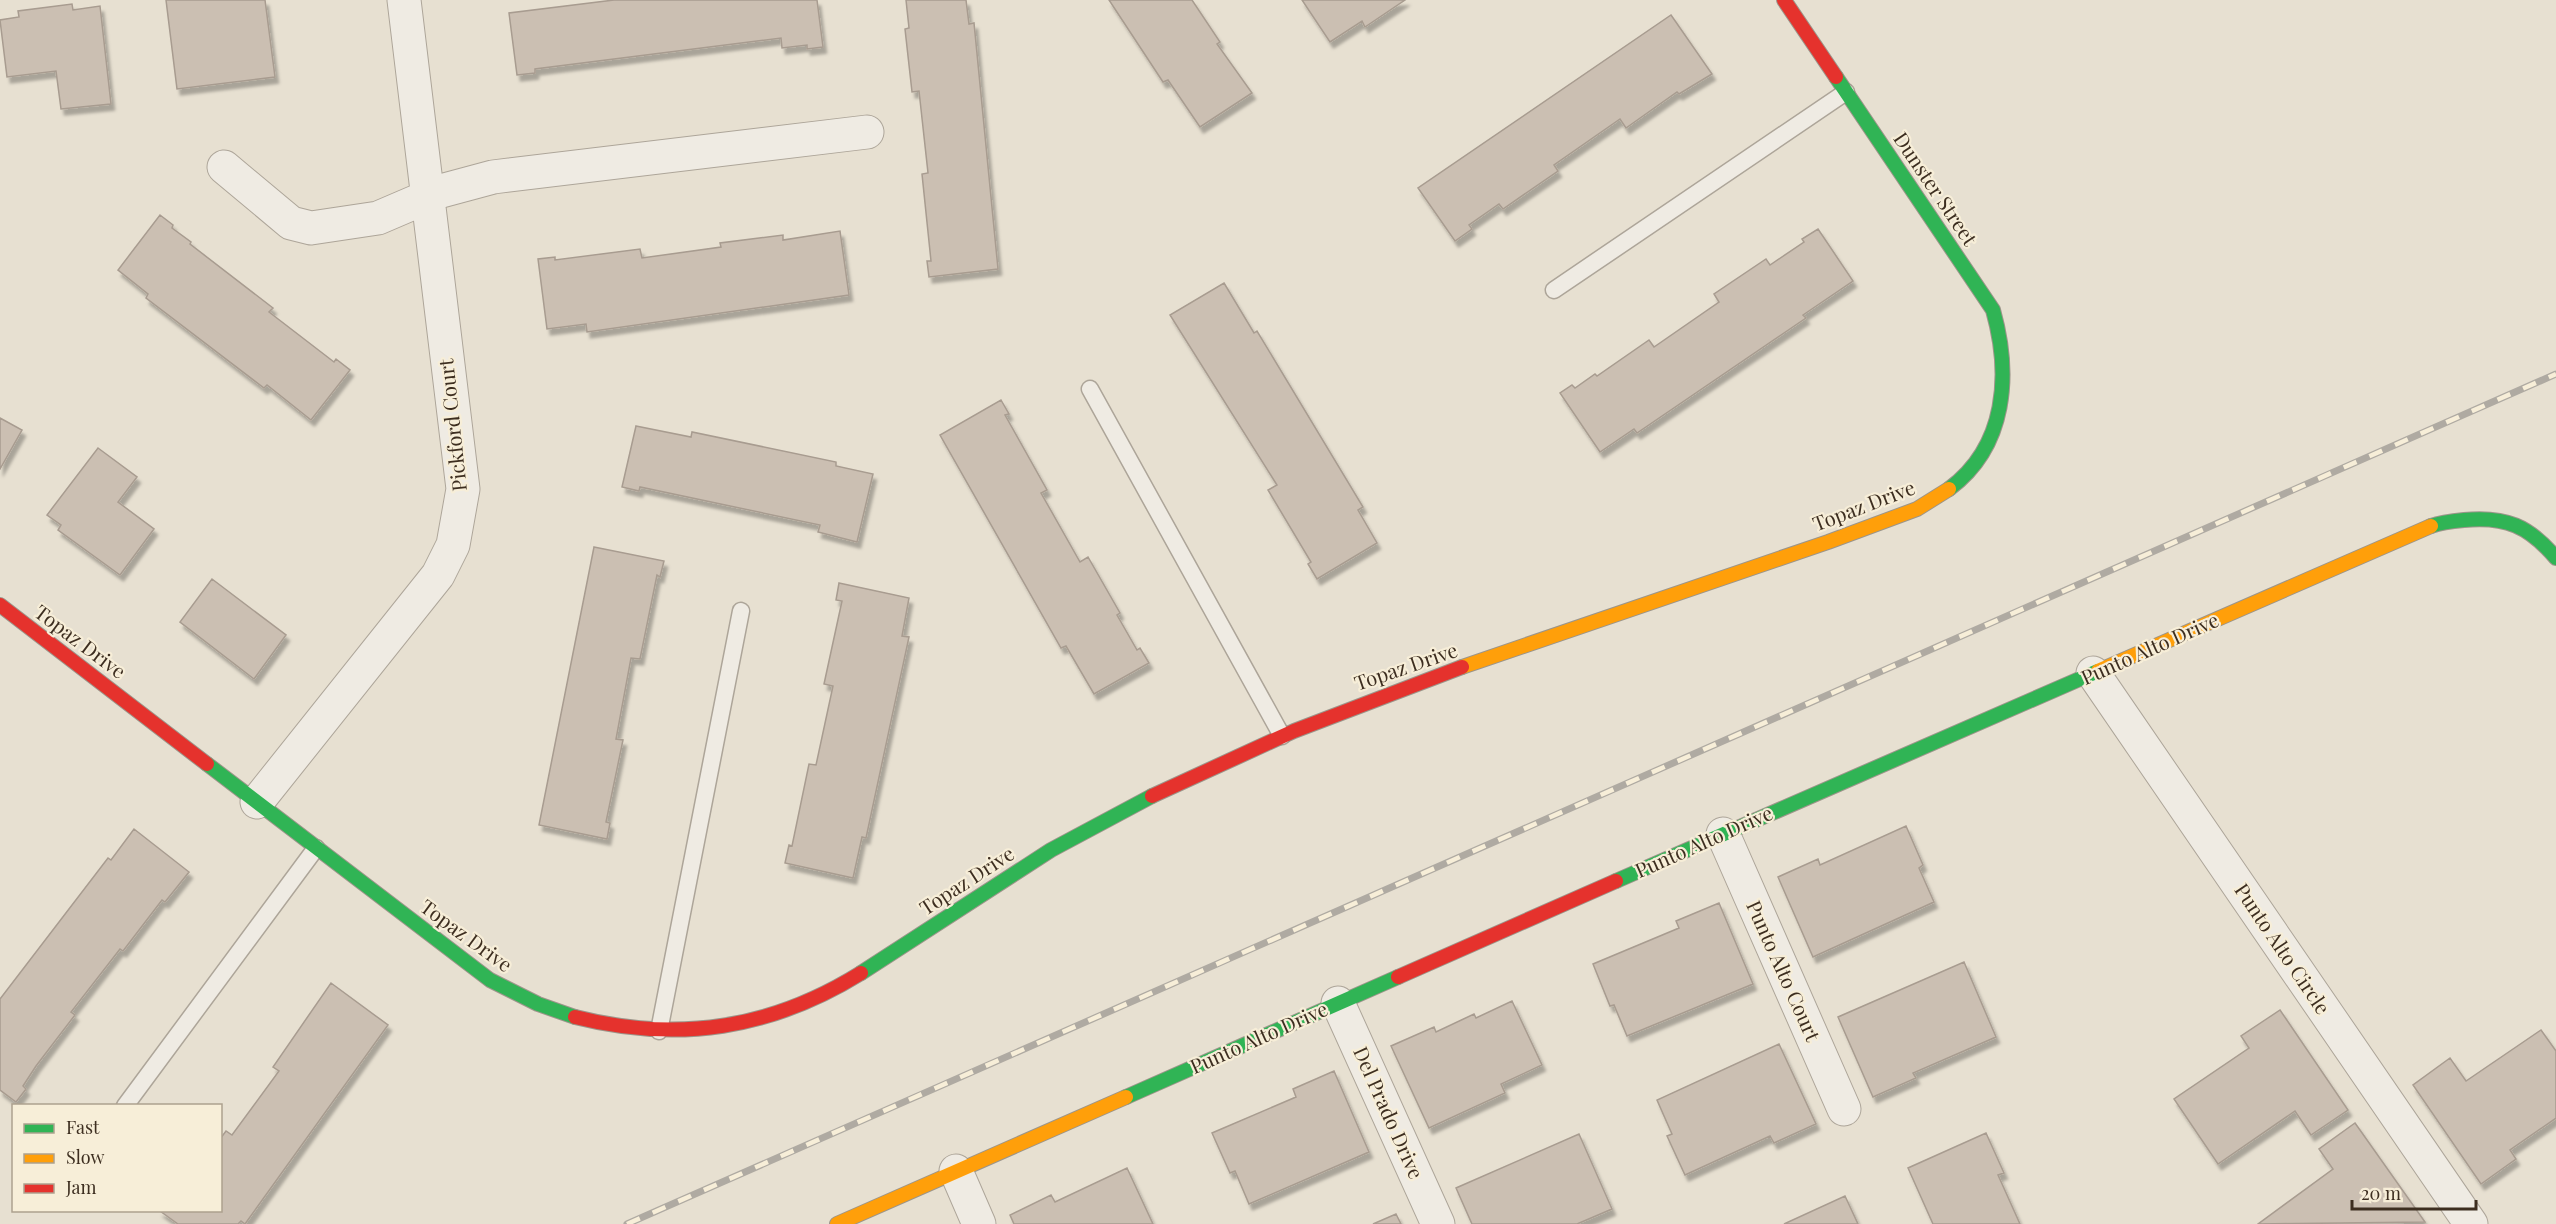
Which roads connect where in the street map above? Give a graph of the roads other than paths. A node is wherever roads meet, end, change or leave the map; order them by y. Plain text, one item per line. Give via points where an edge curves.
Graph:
1 (404, 0) edge
2 (1784, 0) edge
3 (1846, 92) junction
4 (867, 132) dead end
5 (224, 167) dead end
6 (426, 197) junction
7 (1554, 290) dead end
8 (1090, 389) dead end
9 (1998, 416) joint
10 (2556, 558) edge
11 (0, 605) edge
12 (741, 611) dead end
13 (2093, 674) junction
14 (1282, 736) junction
15 (257, 802) junction
16 (1723, 834) junction
17 (316, 848) junction
18 (1338, 1003) junction
19 (659, 1031) junction
20 (126, 1104) edge
21 (1844, 1109) dead end
22 (956, 1172) junction
23 (837, 1224) edge
24 (979, 1224) edge
25 (1438, 1224) edge
26 (2471, 1224) edge

1 - 6 street, Pickford Court
2 - 3 street, Dunster Street
3 - 7 lane
3 - 9 street, Dunster Street via 1993,310 2005,363
4 - 6 street via 493,177
5 - 6 street via 291,223 304,228 378,218
6 - 15 street, Pickford Court via 463,489 453,545 438,575
8 - 14 lane
9 - 14 street, Topaz Drive via 1988,441 1964,476 1917,509 1408,687
10 - 13 street, Punto Alto Drive via 2541,539 2508,521 2445,521
11 - 15 street, Topaz Drive
12 - 19 lane
13 - 16 street, Punto Alto Drive
13 - 26 street, Punto Alto Circle
14 - 19 street, Topaz Drive via 1154,795 1051,850 844,985 808,1003 717,1028
15 - 17 street, Topaz Drive
16 - 18 street, Punto Alto Drive
16 - 21 street, Punto Alto Court
17 - 19 street, Topaz Drive via 510,992 562,1014 620,1028
17 - 20 lane
18 - 22 street, Punto Alto Drive
18 - 25 street, Del Prado Drive
22 - 23 street, Punto Alto Drive
22 - 24 street

